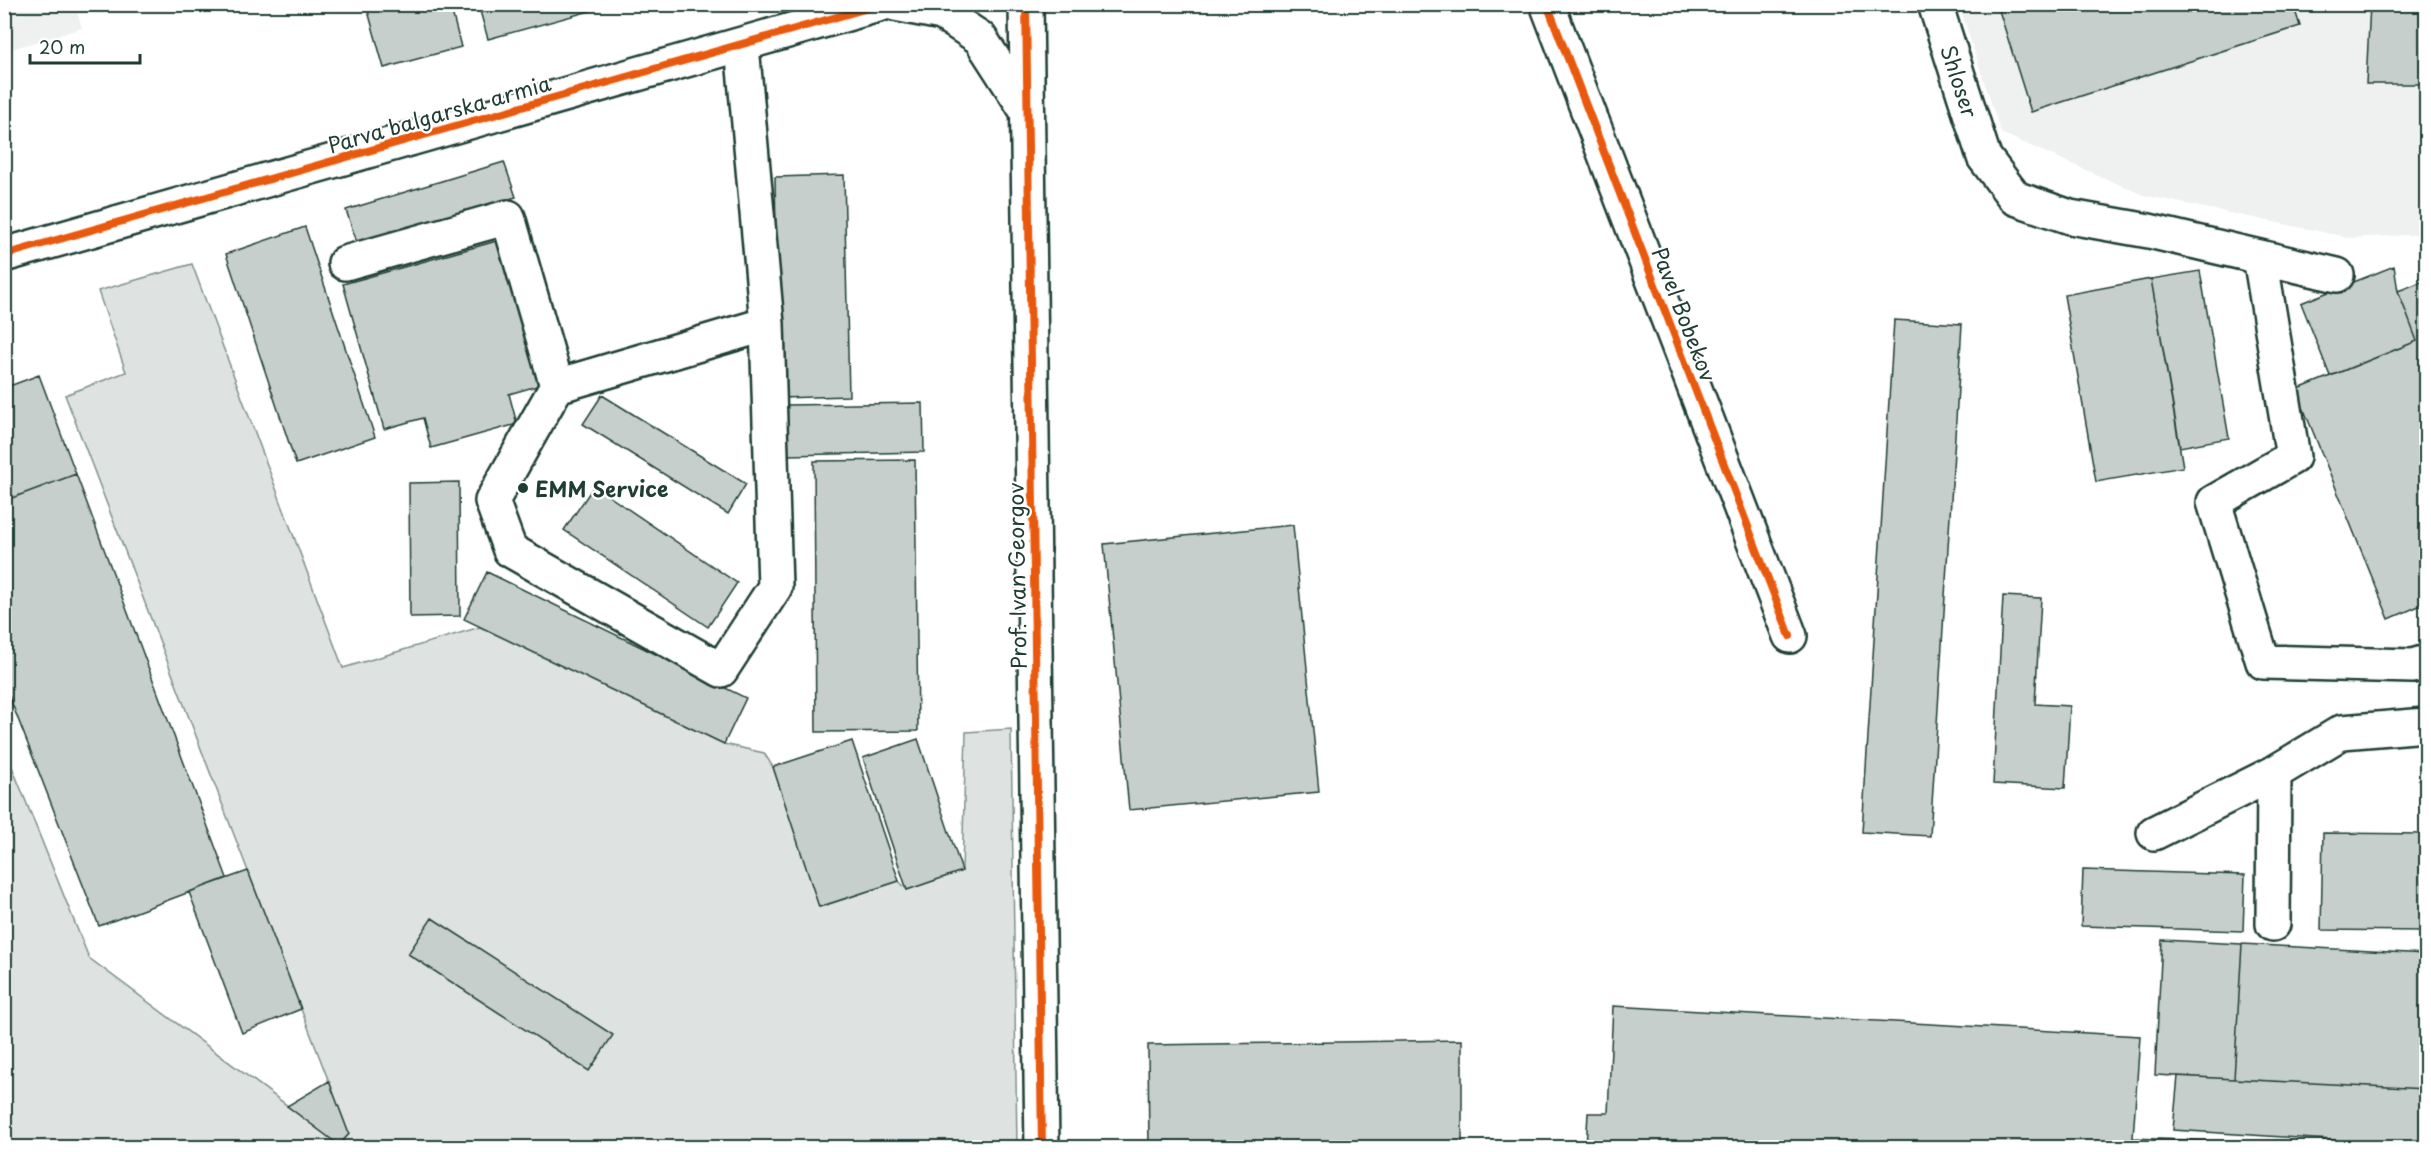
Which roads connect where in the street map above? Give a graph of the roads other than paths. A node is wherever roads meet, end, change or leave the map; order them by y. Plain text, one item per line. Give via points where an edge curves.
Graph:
1 (882, 4) edge
2 (895, 4) edge
3 (1026, 4) edge
4 (1547, 4) edge
5 (1935, 4) edge
6 (742, 46) junction
7 (1028, 111) junction
8 (4, 255) edge
9 (2260, 257) junction
10 (345, 263) dead end
11 (2337, 275) dead end
12 (766, 324) junction
13 (556, 386) junction
14 (1790, 636) dead end
15 (2427, 662) edge
16 (2427, 725) edge
17 (2274, 773) junction
18 (2154, 833) dead end
19 (2273, 924) dead end
20 (1042, 1148) edge

1 - 6 street, Parva balgarska armia
2 - 7 street via 942,13 980,38
3 - 7 street, Prof. Ivan Georgov
4 - 14 street, Pavel Bobekov
5 - 9 street, Shloser via 1984,157 2015,198 2070,217
6 - 8 street, Parva balgarska armia
6 - 12 street
7 - 20 street, Prof. Ivan Georgov
9 - 11 street, Shloser
9 - 15 street via 2293,458 2214,502 2263,662 2413,666
10 - 13 street via 508,217
12 - 13 street
12 - 13 street via 775,587 721,670 510,550 492,501
16 - 17 street via 2342,732
17 - 18 street
17 - 19 street

